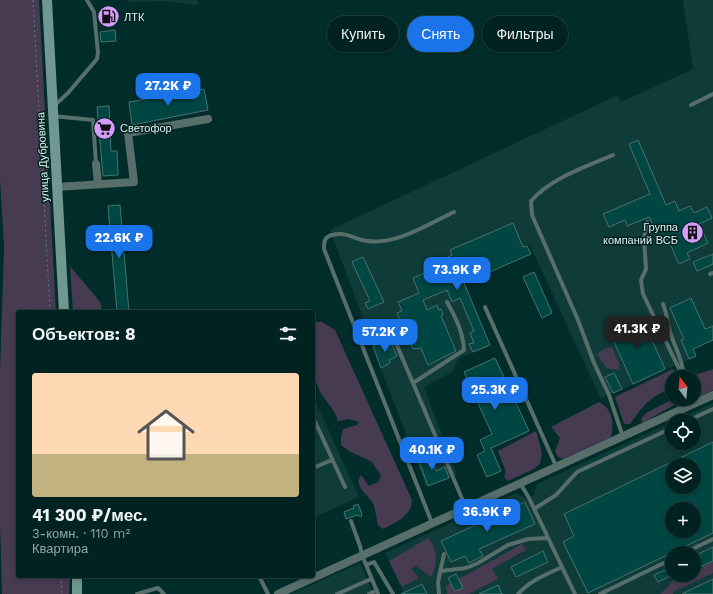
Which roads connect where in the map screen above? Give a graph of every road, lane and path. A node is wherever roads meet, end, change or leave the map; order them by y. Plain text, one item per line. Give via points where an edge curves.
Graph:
1 (33, 0) edge
2 (47, 0) edge
3 (87, 0) edge
4 (713, 94) edge
5 (691, 105) dead end
6 (53, 111) junction
7 (208, 119) dead end
8 (613, 155) dead end
9 (96, 164) joint
10 (98, 184) junction
11 (57, 187) junction
12 (454, 212) dead end
13 (647, 222) dead end
14 (447, 302) dead end
15 (663, 304) dead end
16 (485, 307) dead end
17 (50, 310) edge
18 (64, 310) edge
19 (389, 327) dead end
20 (681, 370) edge
21 (683, 370) edge
22 (413, 383) junction
23 (713, 395) edge
24 (701, 399) edge
25 (683, 406) edge
26 (713, 409) edge
27 (701, 414) edge
28 (315, 422) edge
29 (665, 431) edge
30 (623, 437) junction
31 (332, 460) junction
32 (556, 466) junction
33 (315, 467) edge
34 (520, 483) junction
35 (345, 487) dead end
36 (466, 508) junction
37 (534, 509) junction
38 (351, 521) dead end
39 (432, 523) junction
40 (548, 538) junction
41 (713, 539) edge
42 (698, 546) edge
43 (444, 554) dead end
44 (362, 555) junction
45 (665, 562) edge
46 (366, 564) junction
47 (562, 567) junction
48 (441, 571) junction
49 (315, 577) edge
50 (61, 578) edge
51 (77, 578) edge
52 (260, 578) edge
53 (312, 578) edge
54 (371, 579) junction
55 (378, 592) edge
56 (62, 594) edge
57 (77, 594) edge
58 (137, 594) edge
59 (164, 594) edge
60 (268, 594) edge
61 (278, 594) edge
62 (337, 594) edge
63 (369, 594) edge
64 (393, 594) edge
65 (439, 594) edge
66 (518, 594) edge
67 (575, 594) edge
68 (600, 594) edge

1 - 17 path
2 - 6 main road, улица Дубровина
3 - 6 lane via 94,12 97,59
4 - 5 lane
6 - 9 lane via 93,120
6 - 11 main road, улица Дубровина
7 - 10 street via 128,133 134,182
8 - 30 lane via 562,178 538,192 531,201 532,215 609,395
9 - 10 street
10 - 11 street
11 - 18 main road, улица Дубровина
12 - 39 lane via 385,241 367,241 346,234 332,235 324,242 324,249
13 - 20 lane via 644,238 646,269 641,280 643,294
14 - 22 lane via 457,319 464,350
15 - 21 lane
16 - 32 lane
19 - 22 lane
22 - 36 lane
23 - 24 street
25 - 30 street
26 - 27 lane
28 - 31 lane
29 - 37 lane via 577,472 556,496
30 - 32 street
31 - 33 lane
31 - 35 lane
32 - 34 street
34 - 36 street
34 - 37 lane
36 - 39 street
37 - 40 lane
38 - 44 lane
39 - 44 street
40 - 47 lane
40 - 48 lane via 508,545 472,565
41 - 42 lane
43 - 48 lane
44 - 46 lane
44 - 49 street
45 - 68 lane
46 - 54 lane
46 - 64 lane via 374,562
47 - 66 lane via 538,578
47 - 67 lane
48 - 65 lane via 438,582
50 - 56 path
51 - 57 main road
52 - 60 lane
53 - 61 street
54 - 55 lane
54 - 62 lane
55 - 63 lane
58 - 59 lane via 158,588

